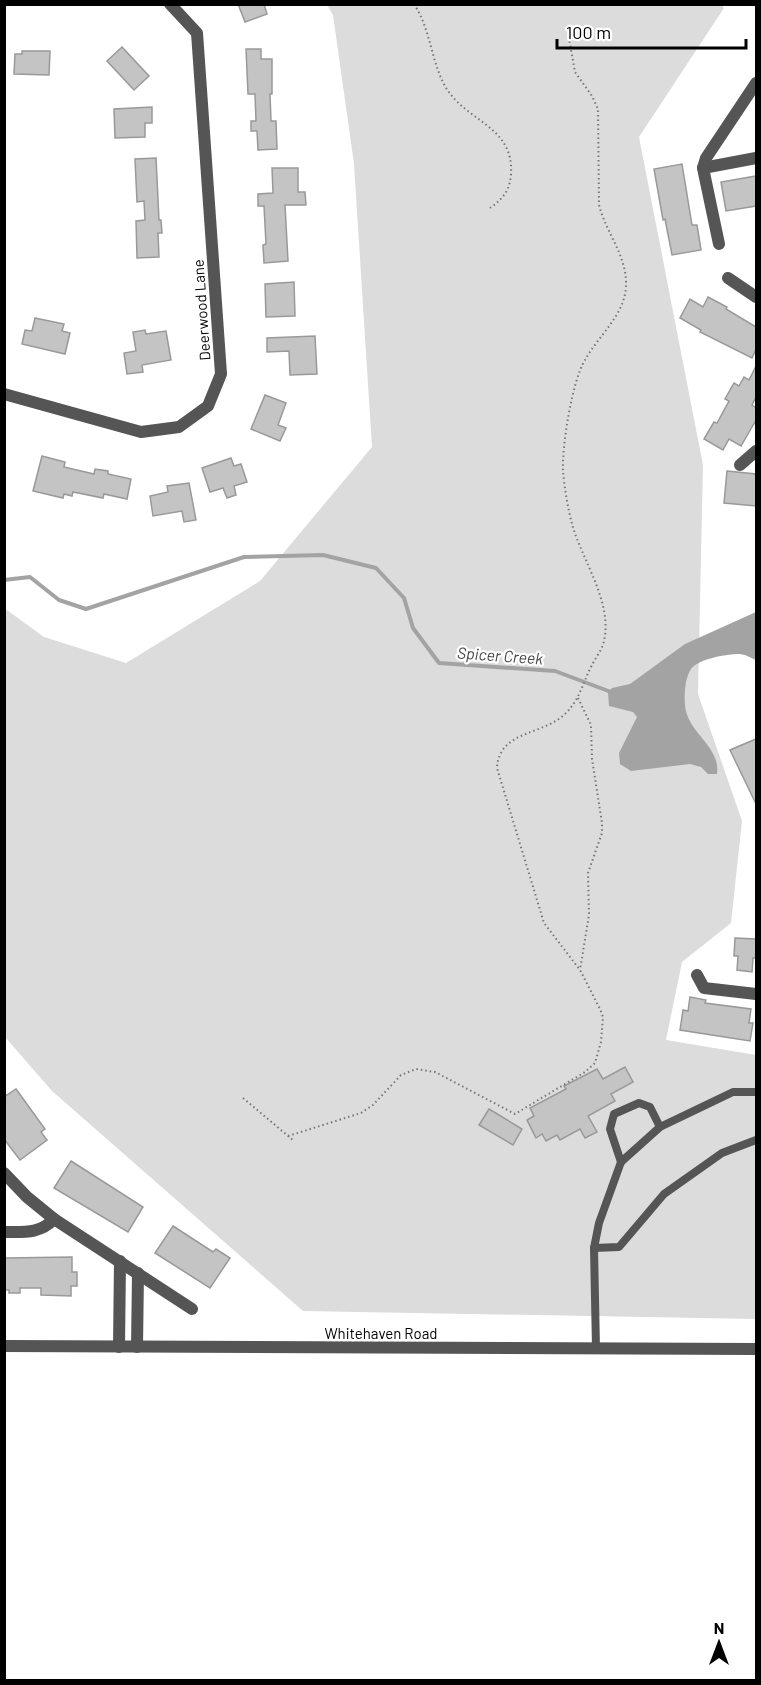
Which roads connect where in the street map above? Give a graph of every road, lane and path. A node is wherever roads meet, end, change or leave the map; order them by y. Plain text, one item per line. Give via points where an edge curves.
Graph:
1 (171, 4) edge
2 (414, 4) edge
3 (568, 33) dead end
4 (756, 83) edge
5 (756, 158) edge
6 (704, 168) junction
7 (490, 208) dead end
8 (719, 244) dead end
9 (728, 278) dead end
10 (756, 297) edge
11 (4, 394) edge
12 (756, 452) edge
13 (740, 465) dead end
14 (578, 698) junction
15 (530, 861) dead end
16 (525, 863) junction
17 (580, 970) junction
18 (697, 975) dead end
19 (756, 994) edge
20 (756, 1092) edge
21 (243, 1098) dead end
22 (660, 1128) junction
23 (288, 1136) junction
24 (756, 1140) edge
25 (294, 1141) dead end
26 (621, 1162) junction
27 (4, 1173) edge
28 (54, 1219) junction
29 (4, 1232) edge
30 (594, 1248) junction
31 (120, 1261) junction
32 (138, 1273) junction
33 (192, 1309) dead end
34 (4, 1346) edge
35 (119, 1347) junction
36 (136, 1347) junction
37 (596, 1348) junction
38 (756, 1349) edge

1 - 11 street, Deerwood Lane via 197,33 221,374 208,406 179,427 141,432
2 - 7 path via 451,95 493,129 508,148 509,187
3 - 14 path via 575,72 598,109 599,205 620,253 626,281 623,304 580,370 564,456 572,524 605,617 604,640
4 - 6 street via 706,158
5 - 6 street
6 - 8 street
9 - 10 street
12 - 13 street
14 - 16 path via 553,723 510,742 498,755 497,774
14 - 17 path via 591,725 602,823 588,873 589,915
15 - 16 path
16 - 17 path via 544,923
17 - 23 path via 603,1017 595,1063 515,1114 435,1072 416,1069 400,1075 362,1113
18 - 19 street via 704,988
20 - 22 lane via 733,1092
21 - 23 path
22 - 26 lane
22 - 26 lane via 650,1107 639,1103 614,1114 610,1129
23 - 25 path
24 - 30 lane via 722,1153 664,1194 619,1247
26 - 30 lane
27 - 28 street
28 - 29 street via 38,1231
28 - 31 street
30 - 37 lane
31 - 32 street
31 - 35 street
32 - 33 street
32 - 36 street
34 - 35 street, Whitehaven Road
35 - 36 street, Whitehaven Road
36 - 37 street, Whitehaven Road
37 - 38 street, Whitehaven Road

